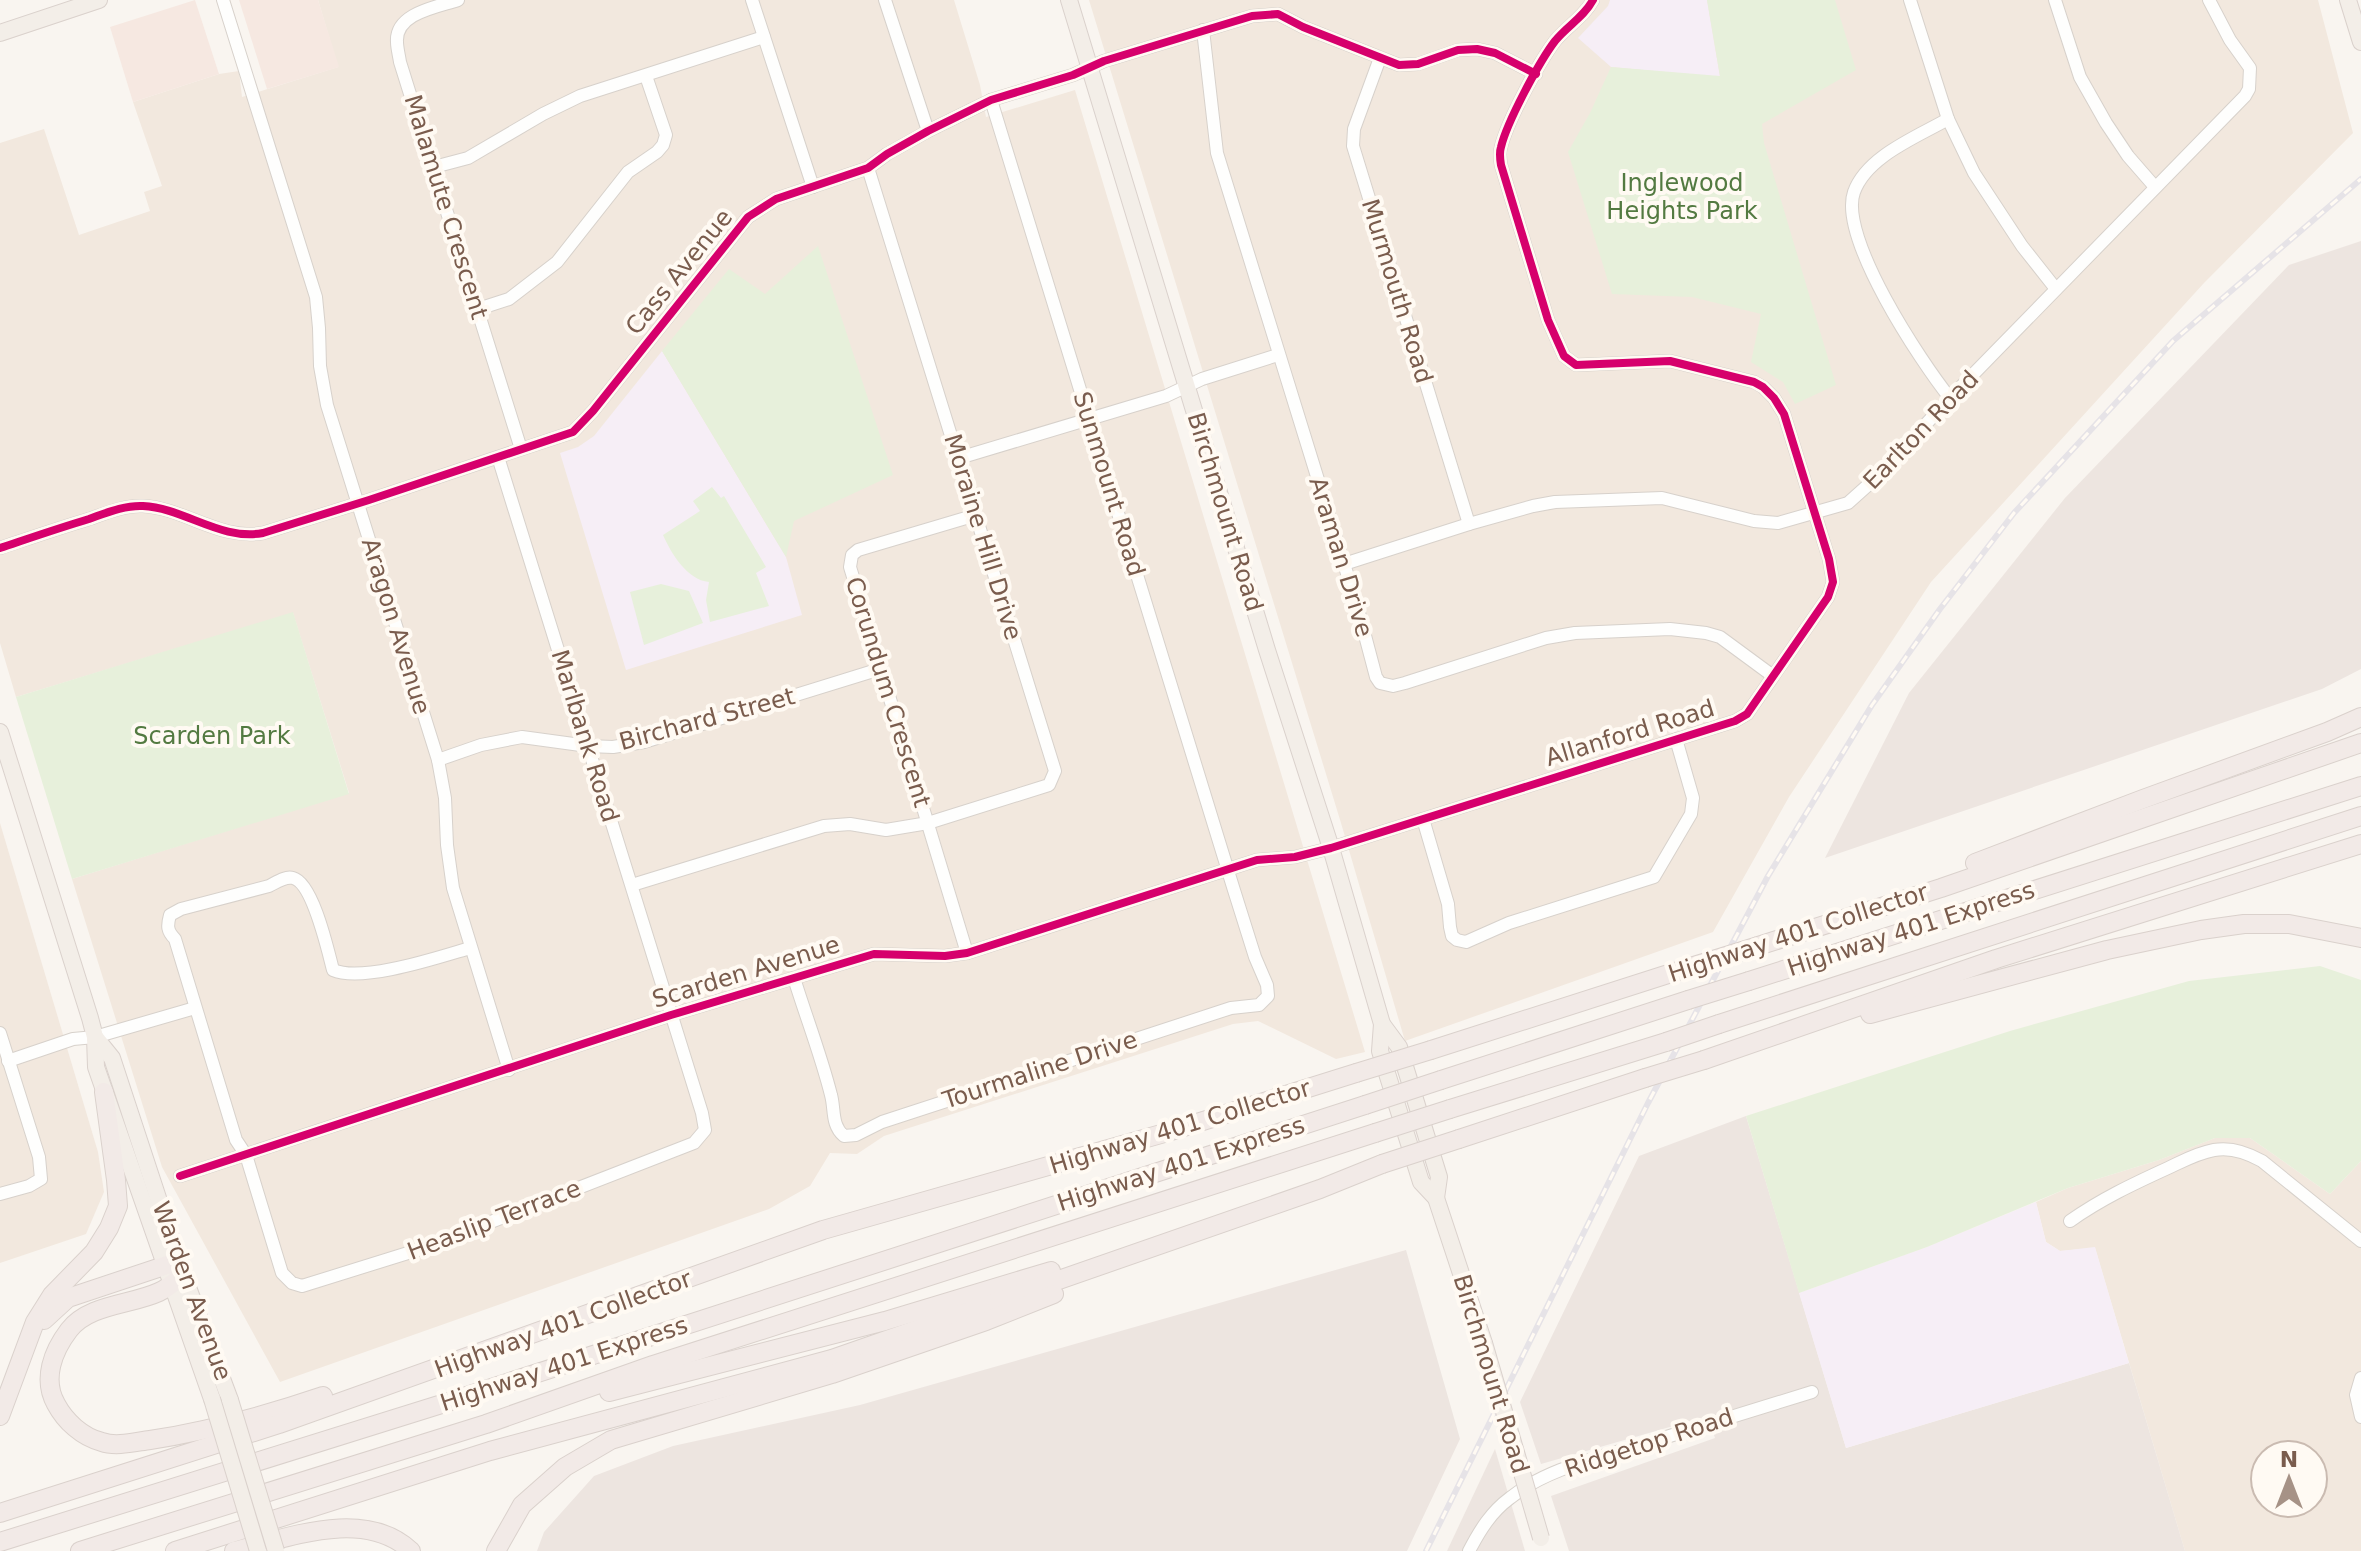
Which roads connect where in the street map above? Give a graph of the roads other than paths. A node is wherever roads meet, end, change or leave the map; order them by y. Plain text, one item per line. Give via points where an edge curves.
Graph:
1 (99, 0) edge
2 (223, 0) edge
3 (458, 0) edge
4 (752, 0) edge
5 (885, 0) edge
6 (1069, 0) edge
7 (1277, 0) edge
8 (1593, 0) edge
9 (1910, 0) edge
10 (2055, 0) edge
11 (2209, 0) edge
12 (2348, 0) edge
13 (1278, 14) junction
14 (1203, 30) junction
15 (0, 33) edge
16 (764, 37) junction
17 (2361, 42) edge
18 (1380, 58) junction
19 (1088, 67) junction
20 (1536, 74) junction
21 (646, 76) junction
22 (991, 100) junction
23 (1948, 119) junction
24 (928, 131) junction
25 (434, 167) junction
26 (868, 168) junction
27 (813, 187) junction
28 (2155, 187) junction
29 (2056, 289) junction
30 (478, 309) junction
31 (1278, 355) junction
32 (1187, 386) junction
33 (1950, 398) junction
34 (1090, 419) junction
35 (521, 449) junction
36 (498, 457) junction
37 (959, 458) junction
38 (358, 504) junction
39 (1815, 513) junction
40 (976, 515) junction
41 (1469, 524) junction
42 (0, 548) edge
43 (1344, 564) junction
44 (880, 669) junction
45 (1773, 676) junction
46 (2361, 717) edge
47 (0, 732) edge
48 (1676, 739) junction
49 (2361, 743) edge
50 (588, 746) junction
51 (438, 760) junction
52 (2361, 786) edge
53 (2361, 816) edge
54 (1423, 819) junction
55 (928, 823) junction
56 (2361, 844) edge
57 (1331, 848) junction
58 (1228, 869) junction
59 (632, 885) junction
60 (1871, 911) junction
61 (2361, 938) edge
62 (470, 948) junction
63 (967, 953) junction
64 (794, 978) junction
65 (195, 1008) junction
66 (671, 1015) junction
67 (0, 1033) edge
68 (95, 1037) junction
69 (1710, 1057) junction
70 (8, 1061) junction
71 (509, 1070) junction
72 (104, 1092) junction
73 (246, 1155) junction
74 (180, 1176) dead end
75 (1320, 1189) junction
76 (0, 1194) edge
77 (2070, 1221) dead end
78 (2361, 1241) edge
79 (175, 1271) junction
80 (27, 1341) junction
81 (499, 1347) junction
82 (2361, 1378) edge
83 (1812, 1392) dead end
84 (0, 1416) edge
85 (2361, 1417) edge
86 (486, 1424) junction
87 (0, 1513) edge
88 (0, 1542) edge
89 (1543, 1544) edge
90 (80, 1551) edge
91 (175, 1551) edge
92 (234, 1551) edge
93 (258, 1551) edge
94 (276, 1551) edge
95 (411, 1551) edge
96 (496, 1551) edge
97 (1469, 1551) edge

1 - 15 main road
2 - 38 street, Aragon Avenue via 316,297 327,405
3 - 25 street, Malamute Crescent via 409,18 396,39
4 - 16 street
5 - 24 street
6 - 19 main road, Birchmount Road
7 - 13 street
8 - 20 street, Allanford Road via 1556,40
9 - 23 street
10 - 28 street via 2080,77 2128,156
11 - 28 street, Earlton Road via 2250,68 2249,89
12 - 17 main road
13 - 14 street, Cass Avenue
13 - 18 street
14 - 19 street, Cass Avenue
14 - 31 street, Araman Drive via 1217,153
16 - 21 street
16 - 27 street
18 - 20 street via 1418,64 1477,49
18 - 41 street, Murmouth Road via 1353,146
19 - 22 street, Cass Avenue
19 - 32 main road, Birchmount Road
20 - 39 street, Allanford Road via 1500,155 1541,299 1564,356 1576,365 1670,361 1763,387 1784,414
21 - 25 street via 580,96 468,158
21 - 30 street via 666,135 663,145 628,172 557,262 509,299
22 - 24 street, Cass Avenue
22 - 34 street, Sunmount Road
23 - 29 street via 1996,209
23 - 33 street via 1868,170 1853,194 1853,215 1858,243 1892,312
24 - 26 street, Cass Avenue
25 - 30 street, Malamute Crescent
26 - 27 street, Cass Avenue
26 - 37 street, Moraine Hill Drive
27 - 35 street, Cass Avenue via 776,199 748,217 580,426
28 - 29 street, Earlton Road
29 - 33 street, Earlton Road
30 - 35 street, Malamute Crescent
31 - 32 street
31 - 43 street, Araman Drive
32 - 34 street
32 - 57 main road, Birchmount Road
33 - 39 street, Earlton Road via 1855,498
34 - 37 street
34 - 58 street, Sunmount Road
35 - 36 street, Cass Avenue
36 - 38 street, Cass Avenue
36 - 50 street, Marlbank Road
37 - 40 street, Moraine Hill Drive
38 - 42 street, Cass Avenue via 250,535 156,508 127,507
38 - 51 street, Aragon Avenue
39 - 41 street, Earlton Road via 1778,523 1644,498 1555,502
39 - 45 street, Allanford Road via 1832,571 1831,591
40 - 44 street, Corundum Crescent via 852,555 850,567
40 - 55 street, Moraine Hill Drive via 1055,771 1049,785
41 - 43 street, Earlton Road
43 - 45 street, Araman Drive via 1376,677 1386,686 1546,638 1670,629 1720,637
44 - 50 street, Birchard Street via 644,742
44 - 55 street, Corundum Crescent
45 - 48 street, Allanford Road via 1741,718
46 - 60 highway via 1903,891
47 - 68 main road, Warden Avenue
48 - 54 street, Allanford Road
48 - 54 street via 1693,807 1654,877 1466,942 1452,936
49 - 60 highway, Highway 401 Collector
50 - 51 street, Birchard Street via 522,737
50 - 59 street, Marlbank Road
51 - 62 street, Aragon Avenue via 453,888
52 - 88 highway, Highway 401 Express, bridge
53 - 86 highway, Highway 401 Express, bridge via 653,1365
54 - 57 street, Allanford Road
55 - 59 street, Moraine Hill Drive via 886,830 824,826
55 - 63 street, Corundum Crescent
56 - 69 highway via 1996,959
57 - 58 street, Scarden Avenue
57 - 89 main road, Birchmount Road, bridge via 1382,1024 1380,1051 1421,1182 1436,1198 1484,1343
58 - 63 street, Scarden Avenue
58 - 64 street, Tourmaline Drive via 1268,990 1259,1005 1231,1008 856,1135 844,1136 837,1127
59 - 66 street, Marlbank Road
60 - 81 highway, Highway 401 Collector, bridge via 1154,1136 823,1230
61 - 69 highway via 2289,924 2201,930 2107,950
62 - 65 street via 411,965 342,974 333,970 305,887 282,879 170,915 169,933
62 - 71 street, Aragon Avenue
63 - 64 street, Scarden Avenue via 874,954
64 - 66 street, Scarden Avenue
65 - 68 street
65 - 73 street via 235,1137
66 - 71 street, Scarden Avenue
66 - 73 street, Heaslip Terrace via 705,1130 694,1143 424,1248 302,1286 292,1283 282,1273
67 - 70 street
68 - 70 street
68 - 72 main road, Warden Avenue
68 - 79 main road, Warden Avenue via 112,1058
69 - 75 highway, bridge
70 - 76 street via 41,1179
71 - 73 street, Scarden Avenue
72 - 79 main road, Warden Avenue
72 - 80 highway via 118,1206 94,1252 52,1295
73 - 74 street, Scarden Avenue
75 - 86 highway via 885,1321
75 - 91 highway via 832,1359 490,1451
75 - 96 highway via 986,1321 611,1440 565,1467 522,1505
77 - 78 street via 2142,1179 2196,1155 2226,1149 2262,1161
79 - 80 highway via 68,1298
79 - 81 highway via 156,1294 93,1313 71,1328 57,1350 48,1376 54,1402 76,1429 102,1443 222,1426 393,1373
79 - 93 main road, Warden Avenue, bridge
79 - 94 main road, Warden Avenue, bridge via 230,1400
80 - 84 highway
81 - 87 highway, Highway 401 Collector
82 - 85 street via 2356,1395
83 - 97 street, Ridgetop Road via 1539,1479 1495,1511
86 - 90 highway, Highway 401 Express
92 - 95 highway via 311,1532 351,1529 401,1541

